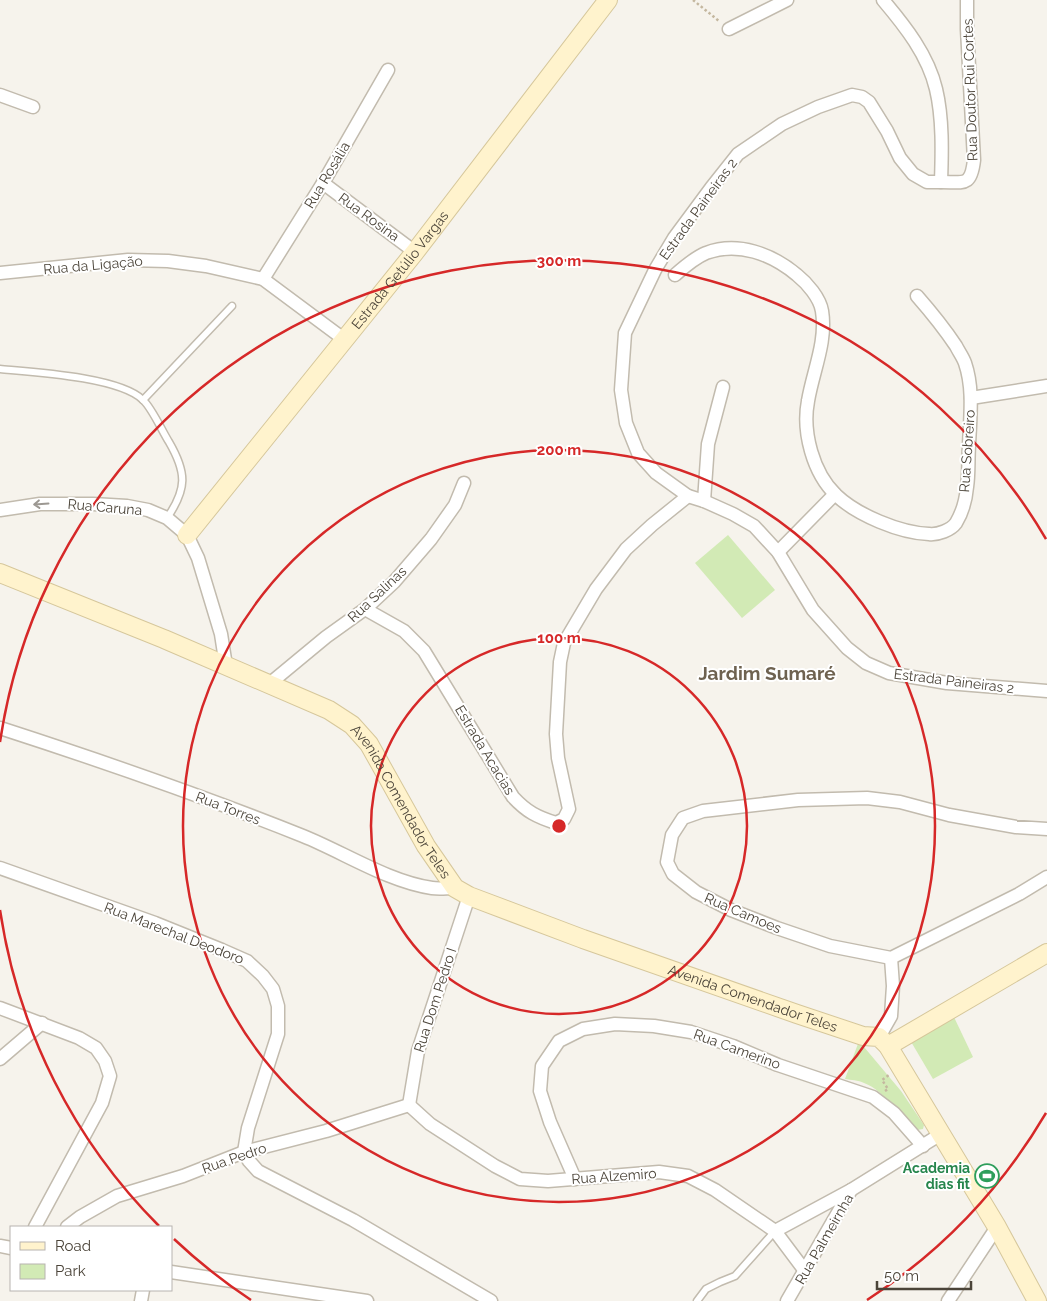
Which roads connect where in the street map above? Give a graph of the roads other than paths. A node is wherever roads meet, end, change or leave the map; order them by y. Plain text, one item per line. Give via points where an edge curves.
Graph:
1 (608, 0) edge
2 (788, 0) edge
3 (883, 0) edge
4 (967, 0) edge
5 (729, 29) road end
6 (388, 70) dead end
7 (0, 95) edge
8 (33, 107) dead end
9 (941, 182) junction
10 (323, 183) junction
11 (415, 252) junction
12 (0, 273) edge
13 (675, 275) dead end
14 (263, 279) junction
15 (917, 296) dead end
16 (232, 306) dead end
17 (345, 340) junction
18 (0, 369) edge
19 (1047, 386) edge
20 (723, 387) dead end
21 (971, 398) junction
22 (143, 400) junction
23 (464, 483) dead end
24 (835, 494) junction
25 (688, 496) junction
26 (704, 500) junction
27 (0, 510) edge
28 (167, 518) junction
29 (187, 535) junction
30 (778, 552) junction
31 (0, 573) edge
32 (364, 609) junction
33 (226, 666) junction
34 (268, 684) junction
35 (1047, 691) edge
36 (0, 728) edge
37 (1047, 829) edge
38 (0, 868) edge
39 (1047, 877) edge
40 (462, 892) junction
41 (1047, 953) edge
42 (890, 958) junction
43 (0, 1008) edge
44 (42, 1023) junction
45 (884, 1042) junction
46 (0, 1059) edge
47 (409, 1105) junction
48 (941, 1134) junction
49 (923, 1146) junction
50 (244, 1152) junction
51 (575, 1179) junction
52 (852, 1190) junction
53 (36, 1226) edge
54 (69, 1226) edge
55 (997, 1227) junction
56 (775, 1231) junction
57 (805, 1271) junction
58 (172, 1272) edge
59 (367, 1301) edge
60 (491, 1301) edge
61 (697, 1301) edge
62 (787, 1301) edge
63 (948, 1301) edge
64 (1037, 1301) edge

1 - 11 main road, Estrada Getúlio Vargas
2 - 5 street
3 - 9 street via 919,47 937,90
4 - 9 street, Rua Doutor Rui Cortes via 973,171 969,180 964,182
6 - 10 street, Rua Rosália
7 - 8 street
9 - 25 street, Estrada Paineiras 2 via 927,182 913,174 900,158 869,102 852,95 782,124 738,154 674,238 625,333 621,390 626,423 638,452 656,473
10 - 11 street, Rua Rosina
10 - 14 street, Rua Rosália
11 - 17 main road, Estrada Getúlio Vargas
12 - 14 street, Rua da Ligação via 128,260 206,266
13 - 24 street, Rua Sobreiro via 706,253 751,250 770,256 808,284 822,310 823,334 808,401 806,431 818,470
14 - 17 street, Rua da Ligação
15 - 21 street via 943,325 965,361
16 - 22 lane
17 - 29 main road, Estrada Getúlio Vargas
18 - 22 lane via 103,381 124,388
19 - 21 street, Rua Sobreiro
20 - 26 street via 708,444
21 - 24 street, Rua Sobreiro via 967,488 955,525 945,532 930,535 891,526 854,509
22 - 28 lane via 173,449 184,478 179,501
23 - 32 street, Rua Salinas via 455,505 431,539 394,582
24 - 30 street
25 - 26 street, Estrada Paineiras 2
25 - 32 street, Estrada Acacias via 626,549 596,589 564,643 556,734 569,809 564,819 556,823 525,810 513,797 436,669 415,641 404,631
26 - 30 street, Estrada Paineiras 2 via 754,526
28 -> 27 street, Rua Caruna via 128,506 93,504 40,504
28 - 29 street, Rua Caruna
29 - 33 street, Rua Caruna via 205,579 221,634
30 - 35 street, Estrada Paineiras 2 via 813,610 866,663 889,673 947,682
31 - 33 main road, Avenida Comendador Teles
32 - 34 street, Rua Salinas
33 - 34 main road, Avenida Comendador Teles
34 - 40 main road, Avenida Comendador Teles via 329,710 352,725 369,744 426,846
36 - 40 street, Rua Torres via 111,764 304,837 406,881
37 - 42 street, Rua Camoes via 1016,827 867,798 798,800 703,811 683,818 672,835 668,862 673,874 696,892 777,928 830,946
38 - 50 street, Rua Marechal Deodoro via 222,950 248,961 263,976 274,989 278,1034 248,1128
39 - 42 street
40 - 45 main road, Avenida Comendador Teles via 540,924
40 - 47 street, Rua Dom Pedro I via 418,1051
41 - 45 main road
42 - 45 street via 893,986 891,1016
43 - 44 street
44 - 46 street
44 - 53 street via 96,1048 106,1061 110,1076 102,1103
45 - 48 main road
47 - 50 street, Rua Pedro
47 - 51 street, Rua Alzemiro via 430,1124 520,1180
48 - 49 street, Rua Palmeirnha
48 - 55 main road
49 - 51 street, Rua Camerino via 894,1113 873,1097 692,1032 615,1024 583,1029 559,1041 542,1066 540,1091
49 - 52 street, Rua Palmeirnha
50 - 54 street, Rua Pedro via 183,1176 117,1196
50 - 60 street via 258,1171 353,1220
51 - 56 street, Rua Alzemiro via 658,1172 688,1176 715,1190
52 - 56 street
52 - 57 street, Rua Palmeirnha
55 - 63 street
55 - 64 main road
56 - 57 street, Rua Alzemiro
56 - 61 lane via 735,1276 706,1289
57 - 62 street, Rua Palmeirnha
58 - 59 street

